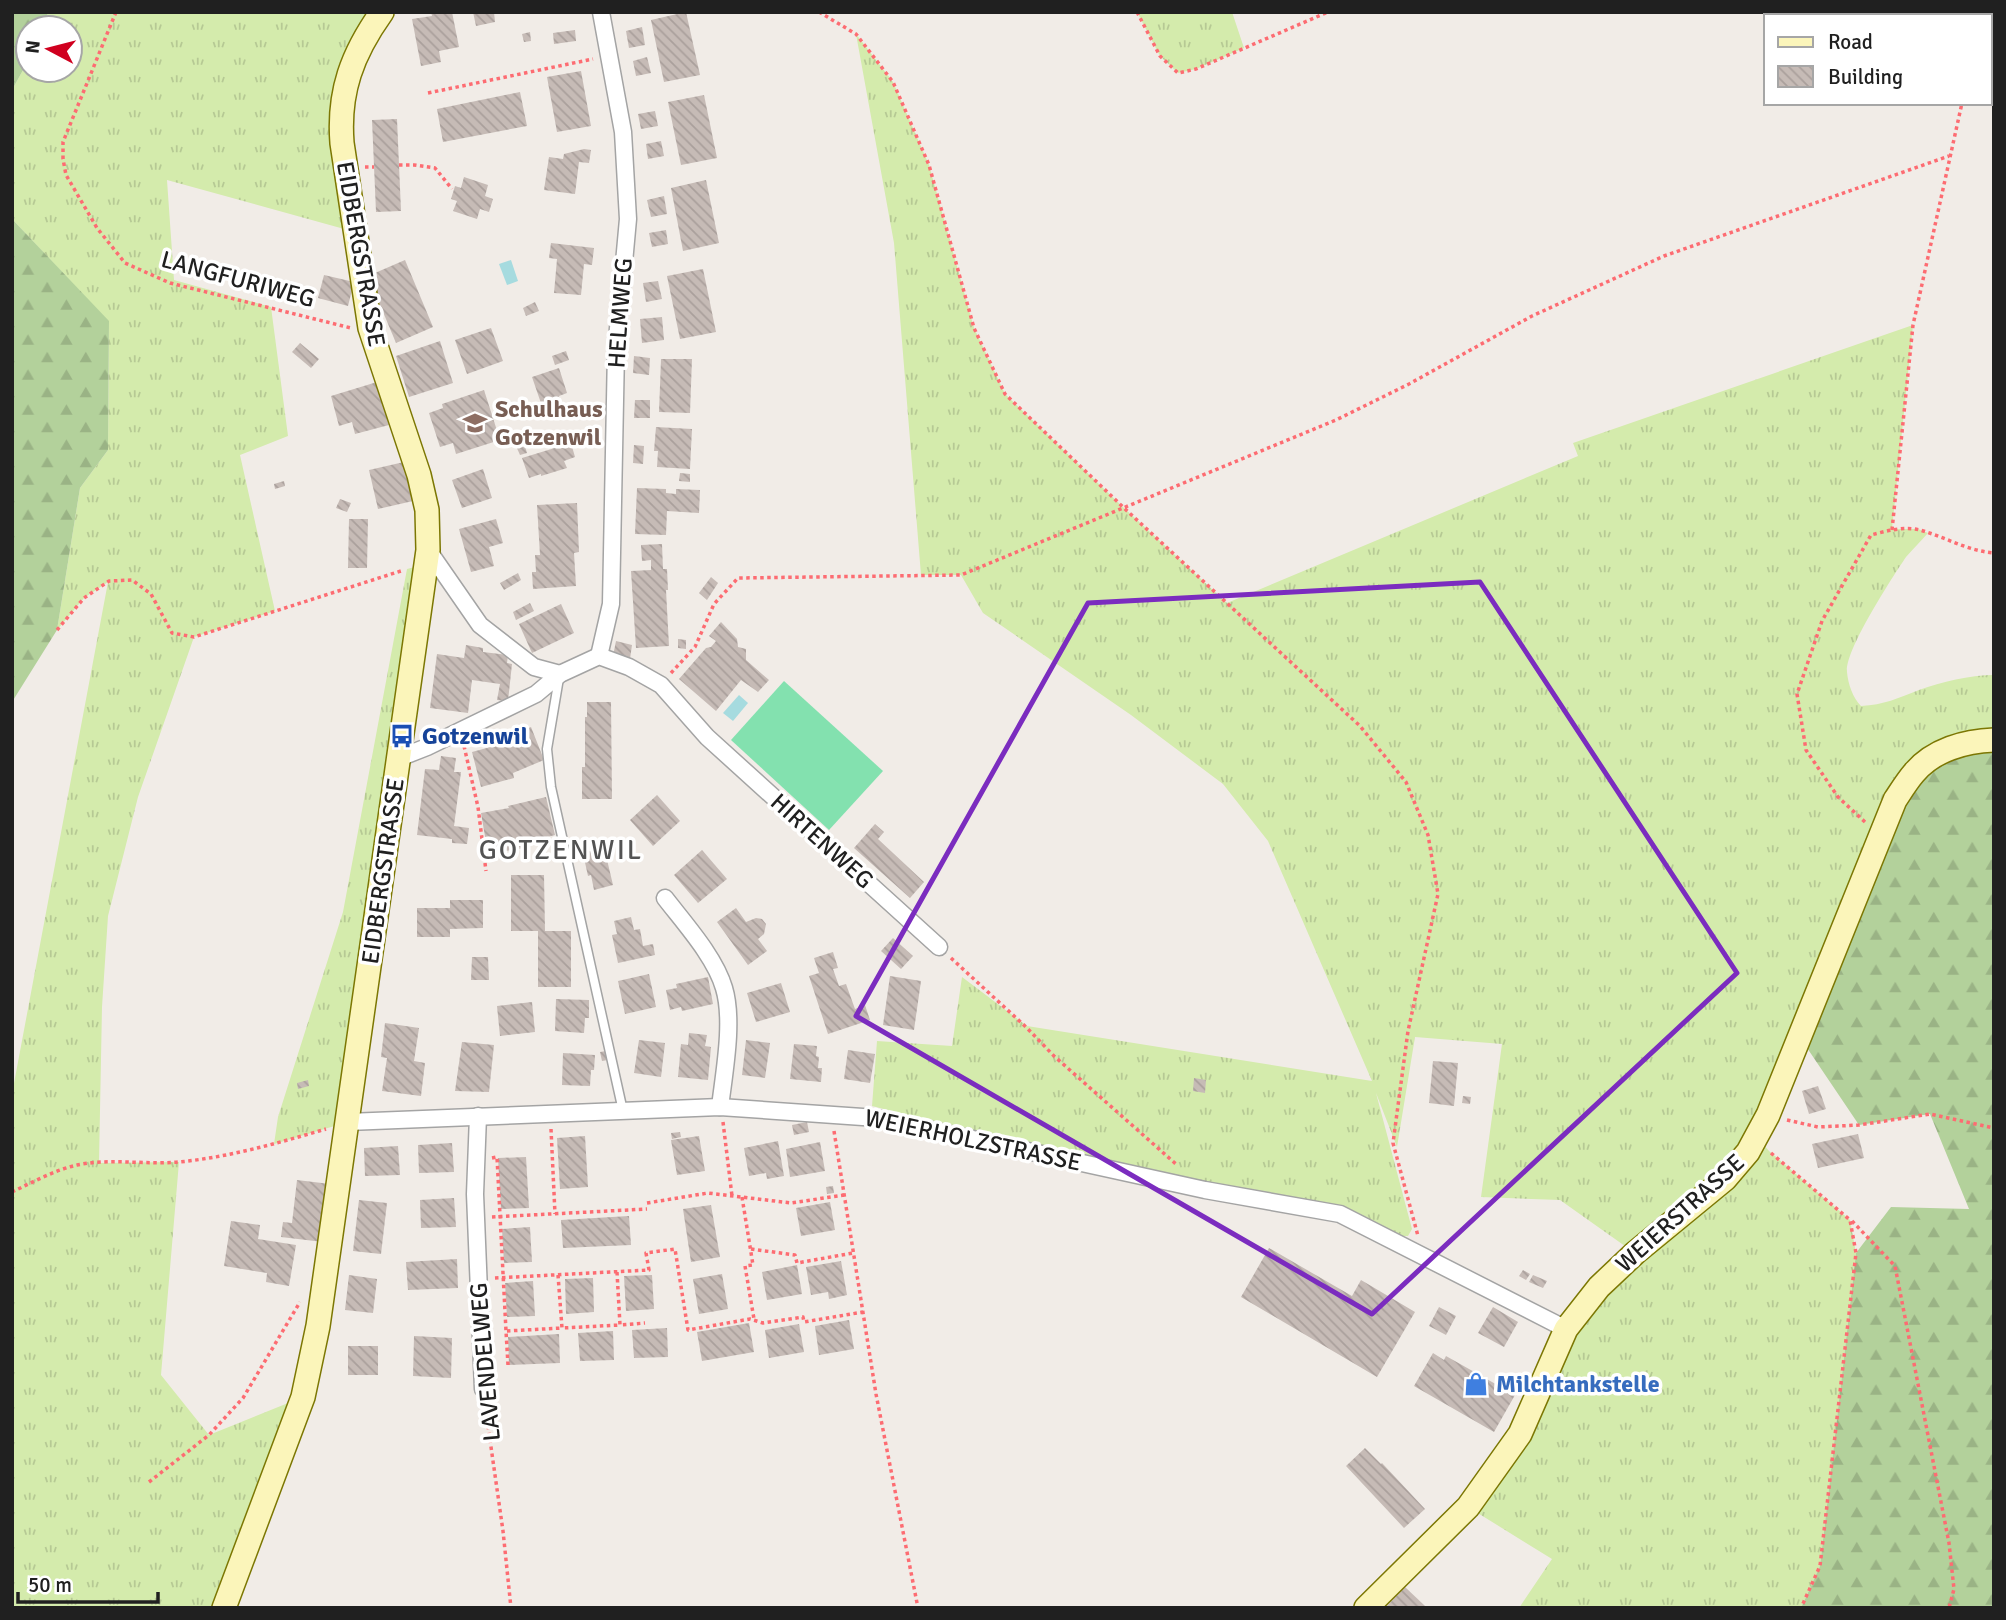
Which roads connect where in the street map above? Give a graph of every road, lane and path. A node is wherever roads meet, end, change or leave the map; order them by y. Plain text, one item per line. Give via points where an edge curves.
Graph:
1 (116, 12) edge
2 (382, 12) edge
3 (601, 12) edge
4 (819, 12) edge
5 (1137, 12) edge
6 (1328, 12) edge
7 (609, 56) junction
8 (428, 93) dead end
9 (1962, 105) edge
10 (1949, 156) junction
11 (399, 165) dead end
12 (452, 189) dead end
13 (370, 328) junction
14 (1124, 508) junction
15 (1892, 530) junction
16 (1994, 553) edge
17 (427, 557) junction
18 (57, 630) dead end
19 (599, 656) junction
20 (560, 674) junction
21 (661, 685) junction
22 (461, 730) junction
23 (1994, 740) edge
24 (399, 758) junction
25 (1880, 835) junction
26 (486, 871) dead end
27 (665, 898) dead end
28 (939, 947) joint
29 (720, 1107) junction
30 (623, 1111) junction
31 (550, 1114) junction
32 (831, 1114) junction
33 (1768, 1115) junction
34 (478, 1116) junction
35 (348, 1122) junction
36 (1994, 1128) edge
37 (497, 1157) dead end
38 (1763, 1160) dead end
39 (1205, 1190) junction
40 (12, 1192) edge
41 (844, 1195) junction
42 (732, 1196) junction
43 (742, 1197) junction
44 (647, 1203) dead end
45 (648, 1209) dead end
46 (555, 1214) junction
47 (500, 1217) junction
48 (1850, 1220) junction
49 (751, 1249) junction
50 (853, 1253) junction
51 (1424, 1258) junction
52 (617, 1271) junction
53 (558, 1275) junction
54 (492, 1278) dead end
55 (503, 1278) junction
56 (303, 1297) dead end
57 (863, 1312) junction
58 (754, 1320) junction
59 (645, 1323) dead end
60 (620, 1325) junction
61 (562, 1328) junction
62 (1566, 1329) junction
63 (506, 1331) junction
64 (508, 1365) dead end
65 (483, 1389) joint
66 (149, 1482) dead end
67 (224, 1608) edge
68 (511, 1608) edge
69 (918, 1608) edge
70 (1366, 1608) edge
71 (1801, 1608) edge
72 (1949, 1608) edge

1 - 13 path, LANGFURIWEG via 63,142 63,159 66,175 97,228 125,263 170,283 350,328
2 - 13 street, EIDBERGSTRASSE via 350,70 341,121
3 - 7 street, HELMWEG
4 - 14 path via 856,34 893,82 929,165 974,328 1005,394
5 - 6 path via 1160,56 1178,73
7 - 8 path
7 - 19 street, HELMWEG via 622,132 628,219 616,350 611,604
9 - 10 path
10 - 14 path via 1664,256 1532,316 1336,420
10 - 15 path via 1913,325
11 - 12 path via 435,168
13 - 17 street, EIDBERGSTRASSE via 419,475 427,510
14 - 21 path via 961,575 738,578 714,604 695,647
14 - 51 path via 1360,726 1406,782 1428,835 1438,894 1408,1031 1392,1143
15 - 16 path via 1918,530
15 - 25 path via 1871,535 1822,621 1797,694 1806,750 1838,797
17 - 18 path via 194,637 172,633 151,594 132,580 109,581 84,598
17 - 20 street via 480,625 534,667
17 - 24 street, EIDBERGSTRASSE
19 - 20 street
19 - 21 street, HIRTENWEG
20 - 22 street via 536,694
20 - 30 lane via 547,749 551,787
21 - 28 street, HIRTENWEG via 707,737
22 - 24 street
22 - 26 path
23 - 25 street, WEIERSTRASSE via 1945,750 1916,770 1895,800
24 - 35 street, EIDBERGSTRASSE
25 - 33 street, WEIERSTRASSE
27 - 29 street via 708,954 724,988 728,1025
28 - 39 path
29 - 30 street, WEIERHOLZSTRASSE
29 - 32 street, WEIERHOLZSTRASSE
29 - 42 path
30 - 31 street, WEIERHOLZSTRASSE
31 - 34 street, WEIERHOLZSTRASSE
31 - 46 path
32 - 39 street, WEIERHOLZSTRASSE via 877,1118
32 - 41 path
33 - 36 path via 1818,1127 1930,1114
33 - 62 street, WEIERSTRASSE via 1748,1153 1725,1179 1635,1253 1599,1287
34 - 35 street, WEIERHOLZSTRASSE
34 - 65 street, LAVENDELWEG via 475,1194
35 - 40 path via 229,1155 178,1162 77,1165
35 - 67 street, EIDBERGSTRASSE via 303,1397
37 - 47 path
38 - 48 path via 1769,1151
39 - 51 street, WEIERHOLZSTRASSE via 1340,1214
41 - 43 path via 791,1203
41 - 50 path
42 - 43 path
42 - 44 path via 708,1193
43 - 49 path
45 - 46 path
46 - 47 path
47 - 55 path
48 - 71 path via 1856,1253 1820,1566
48 - 72 path via 1895,1266 1949,1543 1954,1589
49 - 50 path via 795,1255 797,1263
49 - 58 path via 753,1265 745,1266
50 - 57 path
51 - 62 street, WEIERHOLZSTRASSE
52 - 53 path
52 - 58 path via 649,1270 646,1253 675,1249 688,1330
52 - 60 path
53 - 55 path
53 - 61 path
54 - 55 path
55 - 63 path
56 - 66 path via 243,1398 209,1435
57 - 58 path via 804,1322 803,1317 763,1324
57 - 69 path
59 - 60 path
60 - 61 path
61 - 63 path
62 - 70 street, WEIERSTRASSE via 1520,1434 1468,1507
63 - 64 path
65 - 68 path, LAVENDELWEG

